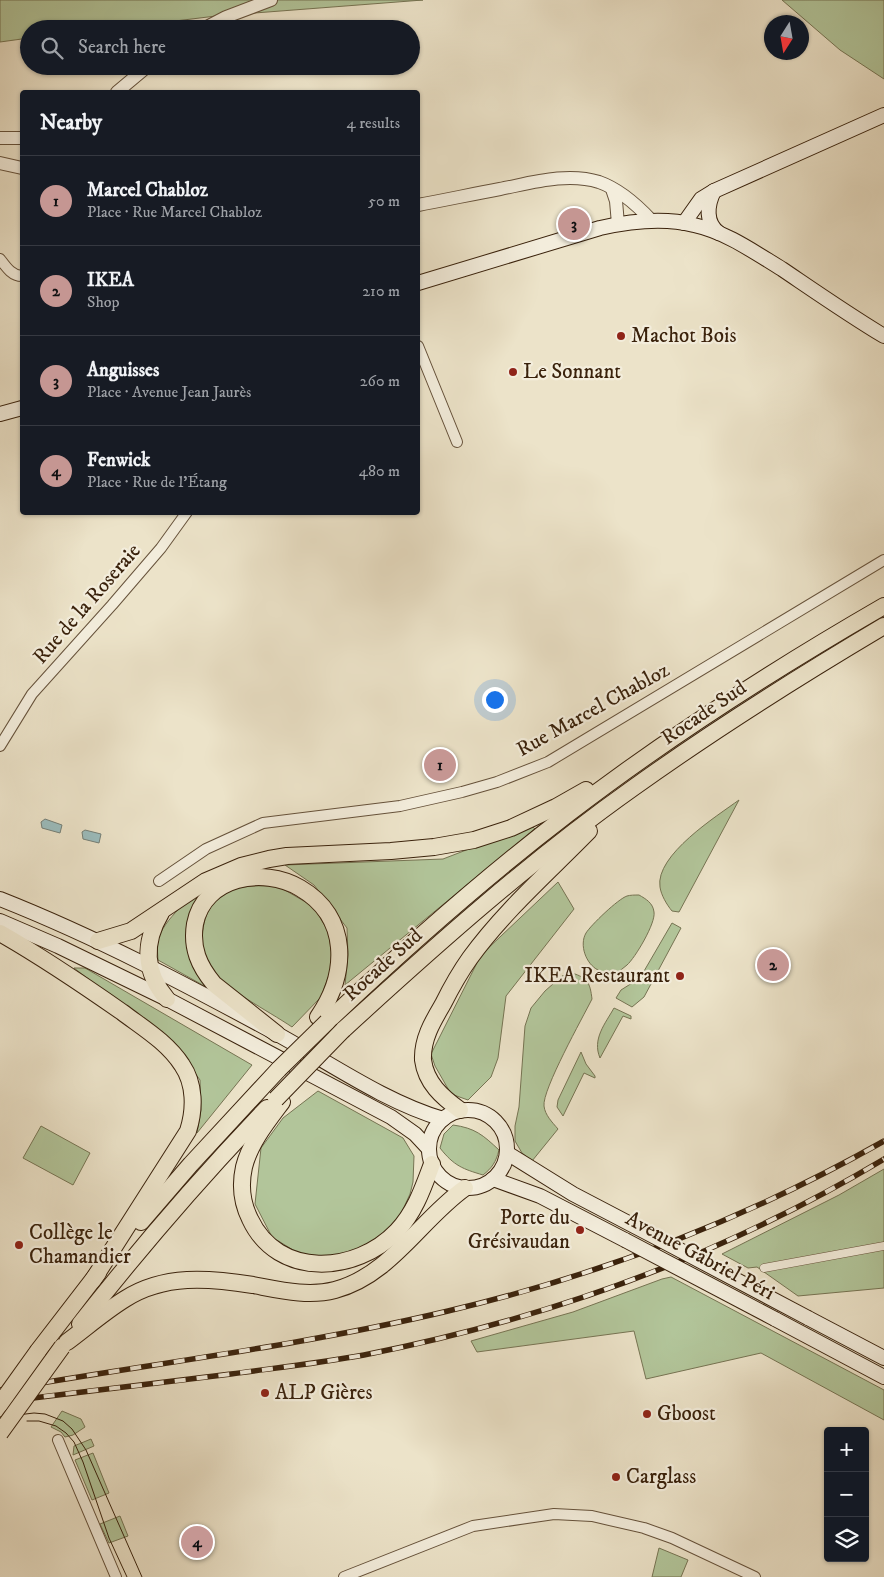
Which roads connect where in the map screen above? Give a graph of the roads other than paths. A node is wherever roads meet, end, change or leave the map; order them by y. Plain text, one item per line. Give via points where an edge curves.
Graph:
1 (272, 0) edge
2 (223, 20) edge
3 (137, 75) edge
4 (119, 90) edge
5 (884, 115) edge
6 (0, 138) edge
7 (20, 138) edge
8 (0, 163) edge
9 (20, 168) edge
10 (612, 190) junction
11 (714, 191) junction
12 (420, 205) edge
13 (651, 220) junction
14 (684, 223) junction
15 (618, 224) junction
16 (719, 233) junction
17 (0, 259) edge
18 (20, 276) edge
19 (420, 282) edge
20 (884, 336) edge
21 (420, 351) edge
22 (20, 409) edge
23 (0, 414) edge
24 (457, 442) dead end
25 (185, 515) edge
26 (884, 560) edge
27 (884, 606) edge
28 (884, 626) edge
29 (0, 746) edge
30 (644, 758) junction
31 (632, 788) junction
32 (159, 882) dead end
33 (0, 899) edge
34 (162, 911) junction
35 (0, 921) edge
36 (0, 933) edge
37 (98, 940) junction
38 (150, 968) junction
39 (167, 999) junction
40 (322, 1019) junction
41 (278, 1034) junction
42 (279, 1101) junction
43 (460, 1110) junction
44 (443, 1119) junction
45 (507, 1153) junction
46 (430, 1156) junction
47 (493, 1179) junction
48 (465, 1188) junction
49 (884, 1246) edge
50 (764, 1268) dead end
51 (93, 1280) junction
52 (64, 1345) junction
53 (884, 1358) edge
54 (884, 1377) edge
55 (0, 1404) edge
56 (0, 1433) edge
57 (58, 1440) dead end
58 (116, 1577) edge
59 (344, 1577) edge
60 (755, 1577) edge

1 - 2 street
3 - 4 street
5 - 11 main road
6 - 7 street
8 - 9 street
10 - 12 street via 599,182 559,179
10 - 13 street via 637,206
10 - 15 street
11 - 14 main road via 701,198
11 - 16 main road via 708,211
13 - 14 main road
13 - 15 main road
14 - 16 main road
15 - 19 main road
16 - 20 main road via 764,258
17 - 18 street via 9,270
21 - 24 street
22 - 23 main road
25 - 29 street, Rue de la Roseraie via 108,609 32,694
26 - 32 street, Rue Marcel Chabloz via 548,762 497,782 400,806 263,823 206,849
27 - 30 highway, Rocade Sud via 814,646
28 - 31 highway, Rocade Sud via 735,717
30 - 34 highway via 556,807 487,836 434,847 287,856 256,862 206,881
30 - 40 highway, Rocade Sud via 481,884
31 - 42 highway, Rocade Sud, bridge via 437,944 343,1030
31 - 43 highway via 504,916 470,958 434,1018 425,1041 426,1071 438,1093
33 - 37 main road
34 - 37 highway via 125,934
34 - 38 highway via 150,936
35 - 39 main road
36 - 51 highway via 63,970 157,1038 183,1066 191,1084 193,1104 188,1131
37 - 38 main road
38 - 39 highway
38 - 41 main road
39 - 46 main road via 391,1117 416,1134
40 - 41 highway via 339,968 338,943 327,914 308,893 282,880 254,877 224,884 208,898 199,912 193,938 196,956 214,984
40 - 51 highway, Rocade Sud, bridge via 191,1164
41 - 44 main road via 401,1104
42 - 46 highway via 248,1156 242,1189 247,1212 258,1233 273,1248 294,1259 326,1264 345,1262 386,1240 413,1210 422,1192
42 - 52 highway, Rocade Sud via 229,1148 165,1220
43 - 44 main road
43 - 45 main road via 477,1111 495,1120 506,1137
44 - 46 main road via 430,1138
45 - 47 main road via 505,1163
45 - 53 main road, Avenue Gabriel Péri, bridge via 573,1194
46 - 48 main road via 436,1172 449,1183
47 - 48 main road
47 - 54 main road, Avenue Gabriel Péri, bridge via 540,1196
48 - 52 highway via 382,1264 345,1286 326,1292 306,1293 222,1280 171,1281 126,1298
49 - 50 street
51 - 55 highway, Rocade Sud, bridge
52 - 56 highway, Rocade Sud, bridge
57 - 58 street
59 - 60 street via 473,1526 554,1514 592,1516 652,1530

